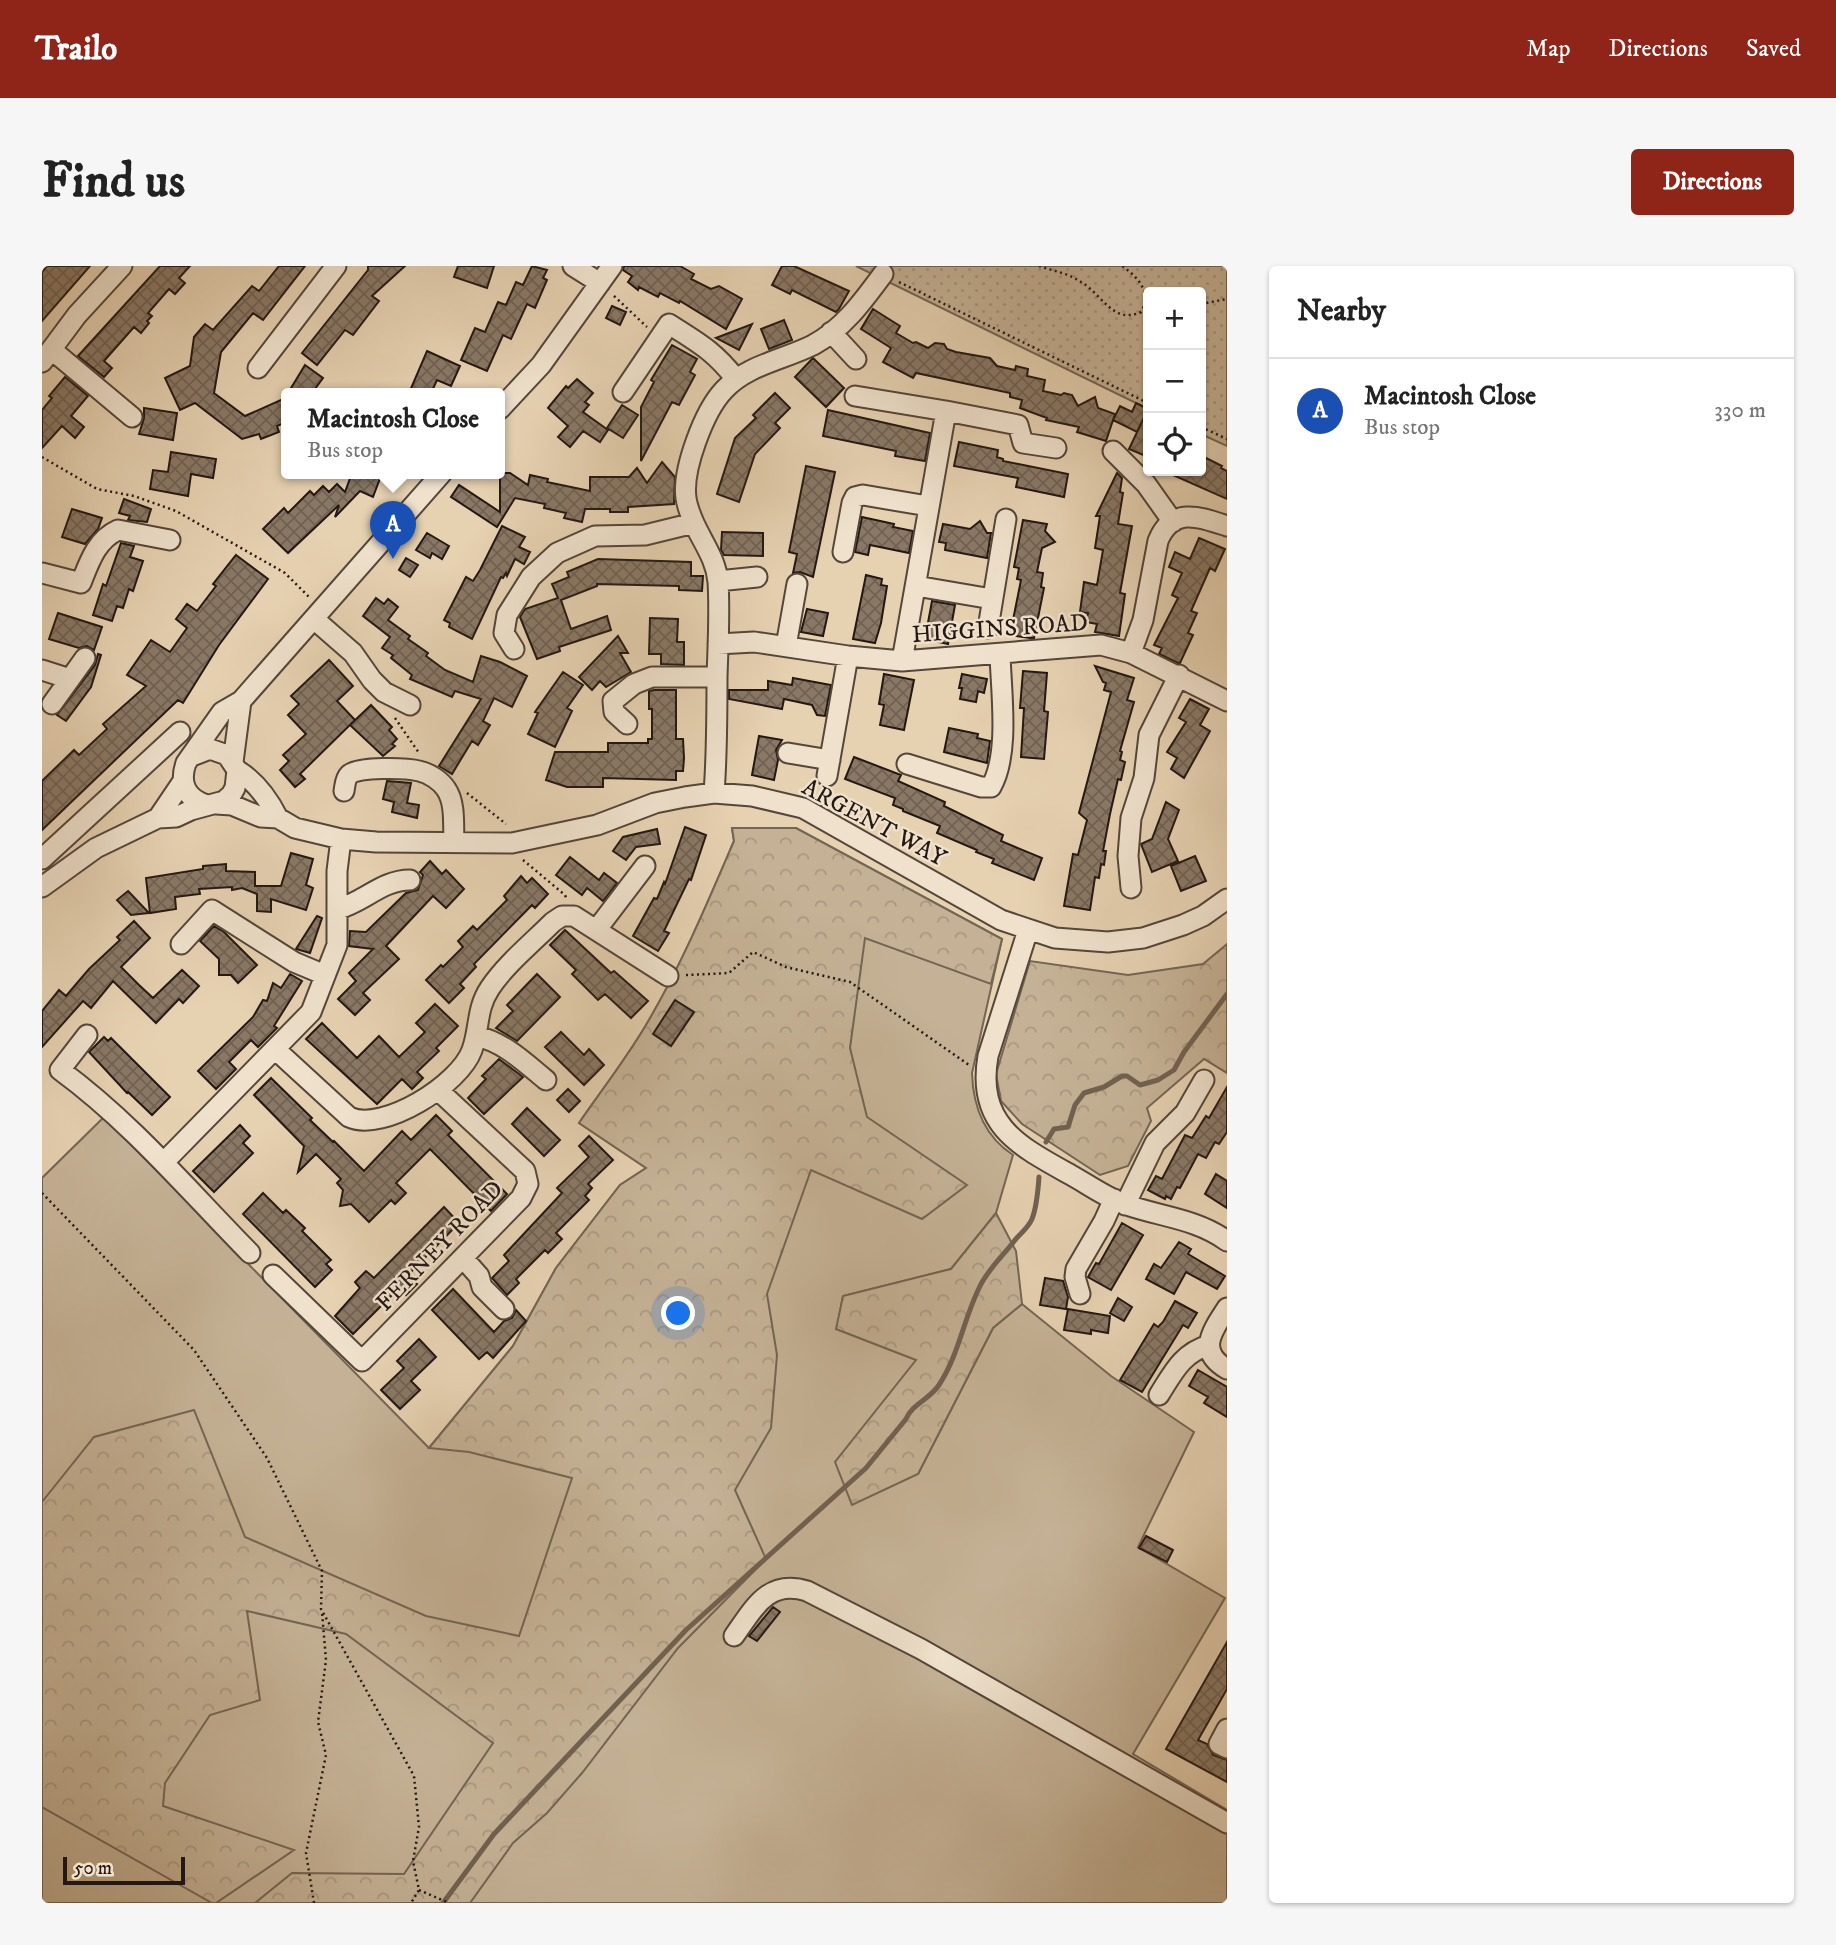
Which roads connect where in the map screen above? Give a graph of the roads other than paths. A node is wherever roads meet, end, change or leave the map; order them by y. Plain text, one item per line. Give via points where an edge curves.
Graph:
1 (122, 266) edge
2 (337, 266) edge
3 (573, 266) edge
4 (612, 266) edge
5 (883, 274) road end
6 (600, 283) junction
7 (831, 332) junction
8 (47, 356) edge
9 (856, 359) dead end
10 (258, 368) dead end
11 (736, 379) junction
12 (623, 392) dead end
13 (855, 396) dead end
14 (505, 404) edge
15 (946, 411) junction
16 (132, 416) dead end
17 (1056, 448) dead end
18 (1113, 451) dead end
19 (437, 479) edge
20 (928, 506) junction
21 (1006, 519) dead end
22 (1173, 522) junction
23 (694, 523) junction
24 (1227, 526) edge
25 (170, 540) dead end
26 (843, 552) dead end
27 (42, 573) edge
28 (757, 577) dead end
29 (718, 581) junction
30 (797, 584) dead end
31 (916, 586) junction
32 (992, 599) junction
33 (318, 614) junction
34 (988, 628) dead end
35 (718, 644) junction
36 (786, 646) junction
37 (514, 649) dead end
38 (1131, 653) junction
39 (1000, 654) junction
40 (848, 656) junction
41 (85, 658) dead end
42 (902, 661) junction
43 (42, 670) edge
44 (1179, 675) junction
45 (717, 677) junction
46 (69, 679) junction
47 (242, 701) junction
48 (1227, 701) edge
49 (52, 704) dead end
50 (410, 705) dead end
51 (627, 724) dead end
52 (180, 732) dead end
53 (788, 753) dead end
54 (192, 756) junction
55 (907, 764) dead end
56 (235, 766) junction
57 (183, 781) junction
58 (344, 791) dead end
59 (714, 793) junction
60 (212, 804) junction
61 (158, 818) junction
62 (278, 818) junction
63 (79, 827) junction
64 (341, 839) junction
65 (454, 843) junction
66 (96, 848) junction
67 (42, 859) edge
68 (645, 866) dead end
69 (410, 880) dead end
70 (42, 887) edge
71 (1131, 888) dead end
72 (1227, 899) edge
73 (338, 909) junction
74 (597, 929) junction
75 (1028, 930) junction
76 (181, 944) dead end
77 (325, 975) junction
78 (668, 976) road end
79 (87, 1035) dead end
80 (476, 1036) junction
81 (276, 1050) junction
82 (547, 1080) dead end
83 (1204, 1080) dead end
84 (439, 1091) junction
85 (164, 1162) junction
86 (1120, 1202) junction
87 (1227, 1241) edge
88 (250, 1253) dead end
89 (463, 1258) junction
90 (273, 1275) dead end
91 (1080, 1293) dead end
92 (1227, 1308) edge
93 (504, 1309) dead end
94 (1209, 1345) junction
95 (1227, 1368) edge
96 (1159, 1395) dead end
97 (734, 1636) dead end
98 (1227, 1729) edge
99 (1227, 1748) edge
100 (1227, 1824) edge

1 - 8 street
2 - 10 street
3 - 6 street
4 - 6 street
5 - 7 street
6 - 14 street via 541,365
7 - 9 street
7 - 11 street
8 - 16 street
11 - 12 street via 720,358 669,324
11 - 23 street via 715,401 689,464 686,498
13 - 15 street
15 - 17 street via 1018,425 1023,443
15 - 20 street
18 - 22 street via 1146,484
19 - 33 street
20 - 26 street via 855,496
20 - 31 street
21 - 32 street
22 - 24 street via 1194,516
22 - 38 street via 1158,541 1145,613
23 - 29 street via 711,554
23 - 37 street via 645,535 596,536 570,545 540,567 507,615 506,638
25 - 27 street via 124,530 103,538 80,583
28 - 29 street
29 - 35 street
30 - 36 street
31 - 32 street
31 - 42 street
32 - 34 street
33 - 47 street
33 - 50 street via 384,692
35 - 36 street, HIGGINS ROAD
35 - 45 street
36 - 40 street, HIGGINS ROAD
38 - 39 street, HIGGINS ROAD via 1088,645
38 - 44 street, HIGGINS ROAD
39 - 42 street, HIGGINS ROAD
39 - 55 street via 1002,745 991,787 981,788
40 - 42 street, HIGGINS ROAD
40 - 53 street via 829,768
41 - 46 street
43 - 46 street
44 - 48 street, HIGGINS ROAD
44 - 71 street via 1149,735 1144,778 1131,818
45 - 51 street via 652,677 634,684 613,701 614,712
45 - 59 street via 719,738
46 - 49 street
47 - 54 street via 222,712
47 - 56 street
52 - 63 street
54 - 56 street via 210,749 219,751
54 - 57 street
56 - 60 street via 235,788 224,801
56 - 62 street via 253,780
57 - 60 street via 192,798
57 - 61 street
58 - 65 street via 354,771 421,760 452,799
59 - 65 street, ARGENT WAY via 655,803 597,825 512,843
59 - 75 street, ARGENT WAY via 803,808 1002,920
60 - 61 street via 176,817
60 - 62 street, ARGENT WAY
61 - 66 street
62 - 64 street, ARGENT WAY via 295,828
63 - 66 street
63 - 67 street
64 - 65 street, ARGENT WAY
64 - 73 street
66 - 70 street
68 - 74 street
69 - 73 street via 396,880
72 - 75 street, ARGENT WAY via 1203,916 1143,938 1088,941
73 - 77 street via 337,945
74 - 78 street
74 - 80 street via 574,916 553,922 493,983 481,1004
75 - 86 street via 988,1056 985,1085 992,1110 1007,1135 1033,1154
76 - 77 street via 212,910 294,962
77 - 81 street via 311,1012
79 - 85 street via 60,1070
80 - 82 street via 509,1050
80 - 84 street via 468,1058
81 - 84 street via 355,1120 370,1121
81 - 85 street
83 - 86 street via 1185,1113 1155,1143
84 - 89 street, FERNEY ROAD via 527,1178 521,1198
85 - 88 street
86 - 87 street via 1185,1220
86 - 91 street via 1076,1269
89 - 90 street, FERNEY ROAD via 362,1361
89 - 93 street
92 - 94 street
94 - 95 street via 1214,1360
94 - 96 street via 1189,1353
97 - 100 street via 768,1594 793,1587 807,1591 921,1649
98 - 99 street via 1219,1744

